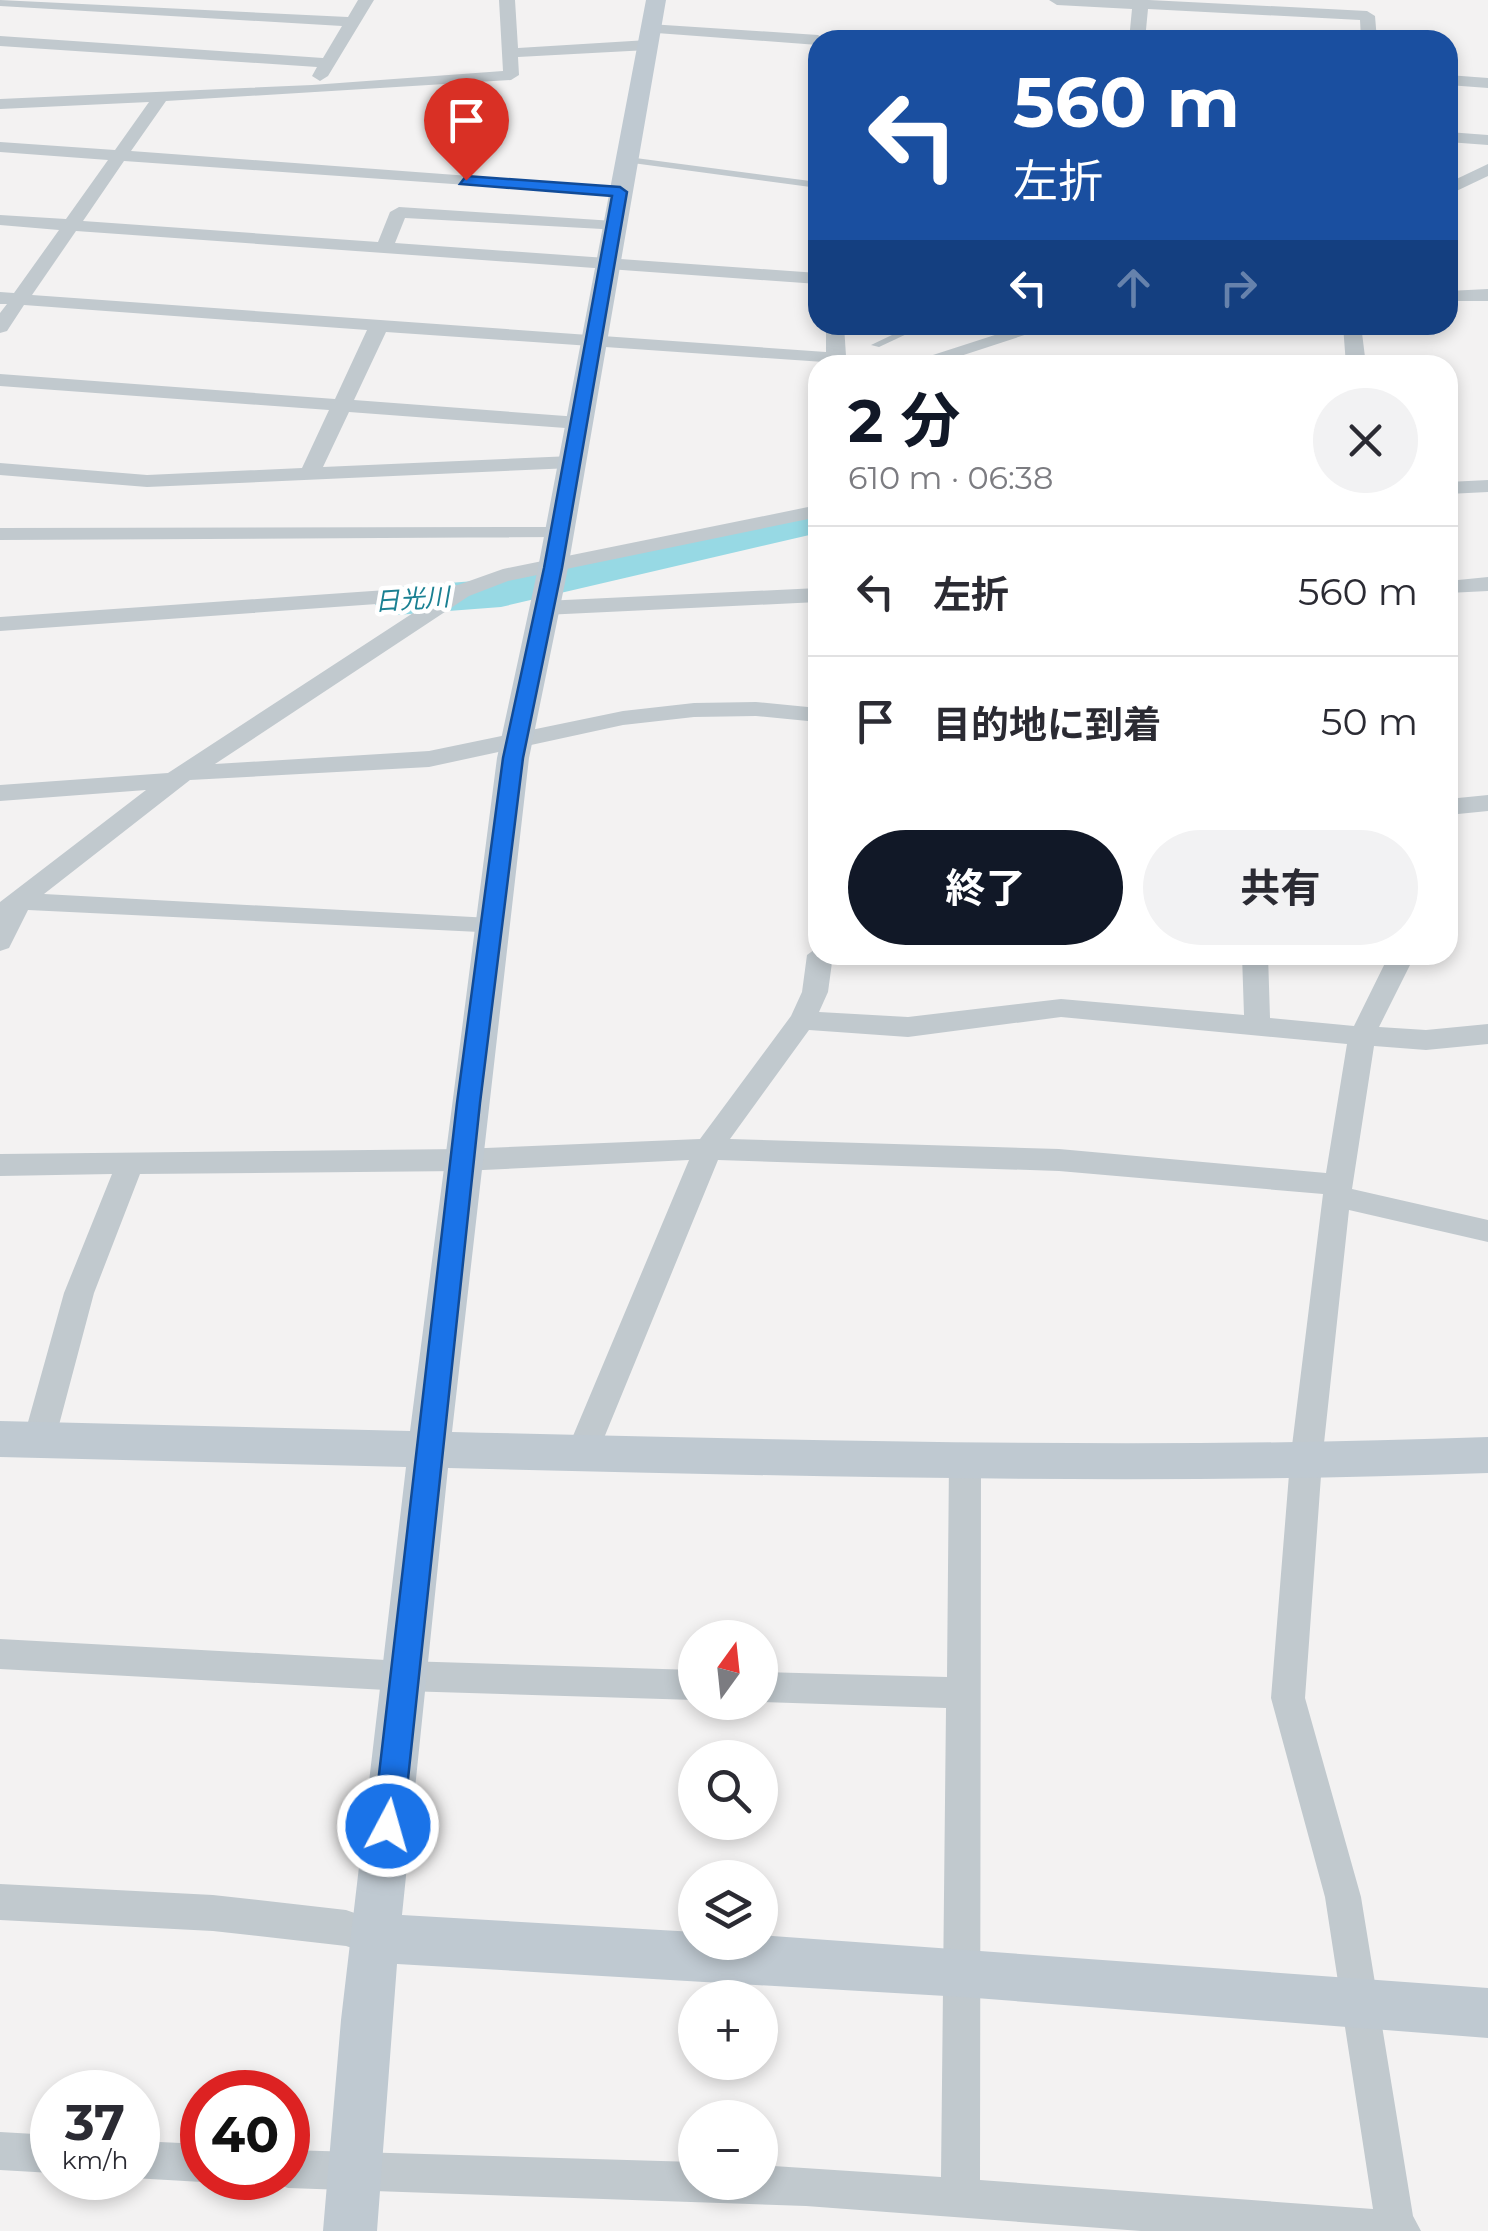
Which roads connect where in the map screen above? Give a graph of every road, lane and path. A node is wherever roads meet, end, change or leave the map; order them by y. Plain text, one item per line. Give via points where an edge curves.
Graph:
1 (366, 0) edge
2 (507, 0) edge
3 (656, 0) edge
4 (1057, 0) edge
5 (0, 1) edge
6 (1141, 2) edge
7 (1366, 8) edge
8 (352, 22) junction
9 (1138, 30) edge
10 (649, 37) junction
11 (808, 40) edge
12 (0, 41) edge
13 (511, 53) junction
14 (328, 63) junction
15 (1458, 81) edge
16 (1488, 83) edge
17 (312, 90) junction
18 (160, 98) junction
19 (0, 104) edge
20 (1458, 138) edge
21 (1488, 140) edge
22 (0, 147) edge
23 (118, 155) junction
24 (628, 160) junction
25 (1488, 169) edge
26 (808, 183) edge
27 (1458, 185) edge
28 (620, 192) junction
29 (0, 220) edge
30 (72, 225) junction
31 (614, 226) junction
32 (384, 248) junction
33 (607, 263) junction
34 (808, 278) edge
35 (1488, 295) edge
36 (1458, 296) edge
37 (10, 299) edge
38 (379, 326) junction
39 (0, 327) edge
40 (898, 335) edge
41 (1012, 335) edge
42 (593, 342) junction
43 (876, 345) dead end
44 (946, 355) edge
45 (808, 358) edge
46 (0, 380) edge
47 (342, 405) junction
48 (578, 423) junction
49 (572, 462) junction
50 (0, 469) edge
51 (309, 475) junction
52 (1488, 486) edge
53 (1458, 488) edge
54 (808, 514) edge
55 (559, 533) junction
56 (0, 534) edge
57 (1488, 584) edge
58 (549, 585) junction
59 (1458, 586) edge
60 (456, 595) junction
61 (808, 596) edge
62 (0, 624) edge
63 (808, 714) edge
64 (516, 744) junction
65 (179, 777) junction
66 (0, 793) edge
67 (1488, 803) edge
68 (1458, 806) edge
69 (10, 908) edge
70 (491, 927) junction
71 (0, 942) edge
72 (819, 965) edge
73 (1254, 965) edge
74 (1397, 965) edge
75 (802, 1020) junction
76 (1257, 1024) junction
77 (1488, 1034) edge
78 (1362, 1036) junction
79 (708, 1149) junction
80 (462, 1160) junction
81 (0, 1166) edge
82 (129, 1166) junction
83 (1338, 1191) junction
84 (1488, 1231) edge
85 (19, 1439) edge
86 (428, 1452) junction
87 (581, 1455) junction
88 (1488, 1455) edge
89 (965, 1460) junction
90 (1306, 1462) junction
91 (0, 1654) edge
92 (404, 1676) junction
93 (678, 1684) edge
94 (778, 1688) edge
95 (964, 1693) junction
96 (0, 1902) edge
97 (376, 1938) junction
98 (963, 1972) junction
99 (1359, 2006) junction
100 (1488, 2014) edge
101 (0, 2151) edge
102 (30, 2153) edge
103 (310, 2169) edge
104 (354, 2172) junction
105 (678, 2181) edge
106 (778, 2187) edge
107 (960, 2197) junction
108 (350, 2231) edge
109 (1398, 2231) edge

1 - 8 street
2 - 13 street
3 - 10 street
4 - 6 street
5 - 8 street
6 - 7 street
6 - 9 street
8 - 14 street
10 - 11 street
10 - 13 street
10 - 24 street
12 - 14 street
13 - 17 street via 511,74
14 - 17 street
15 - 16 street
17 - 18 street
18 - 19 street
18 - 23 street
20 - 21 street
22 - 23 street
23 - 28 street
23 - 30 street
24 - 26 lane
24 - 28 street
25 - 27 street
28 - 31 street
29 - 30 street
30 - 32 street
30 - 37 street
31 - 32 street via 399,212
31 - 33 street
32 - 33 street
33 - 34 street
33 - 42 street
35 - 36 street
37 - 38 street
37 - 39 street
38 - 42 street
38 - 47 street
40 - 43 lane
41 - 44 street
42 - 45 street
42 - 48 street
46 - 47 street
47 - 48 street
47 - 51 street
48 - 49 street
49 - 51 street
49 - 55 street
50 - 51 street via 147,481
52 - 53 street
54 - 58 street
55 - 56 street
55 - 58 street
57 - 59 street
58 - 60 street via 504,574
58 - 61 street
58 - 64 street
60 - 62 street
60 - 65 street
63 - 64 street via 694,710 623,718
64 - 65 street via 429,759
64 - 70 street
65 - 66 street
65 - 69 street
67 - 68 street
69 - 70 street
69 - 71 street
70 - 80 street
72 - 75 street
73 - 76 street
74 - 78 street
75 - 76 street via 908,1026 1061,1008
75 - 79 street
76 - 78 street
77 - 78 street via 1426,1040
78 - 83 street
79 - 80 street
79 - 83 street via 1058,1160
79 - 87 street
80 - 82 street
80 - 86 street
81 - 82 street
82 - 85 street
83 - 84 street
83 - 90 street
85 - 86 street
86 - 87 street
86 - 92 street
87 - 89 street
88 - 90 street
89 - 90 street
89 - 95 street
90 - 99 street via 1288,1698 1343,1897
91 - 92 street
92 - 93 street
92 - 97 street
94 - 95 street
95 - 98 street
96 - 97 street via 213,1913 346,1928
97 - 98 street
97 - 104 street
98 - 99 street
98 - 107 street
99 - 100 street
99 - 109 street
101 - 102 street
103 - 104 street
104 - 105 street
104 - 108 street
106 - 107 street
107 - 109 street

